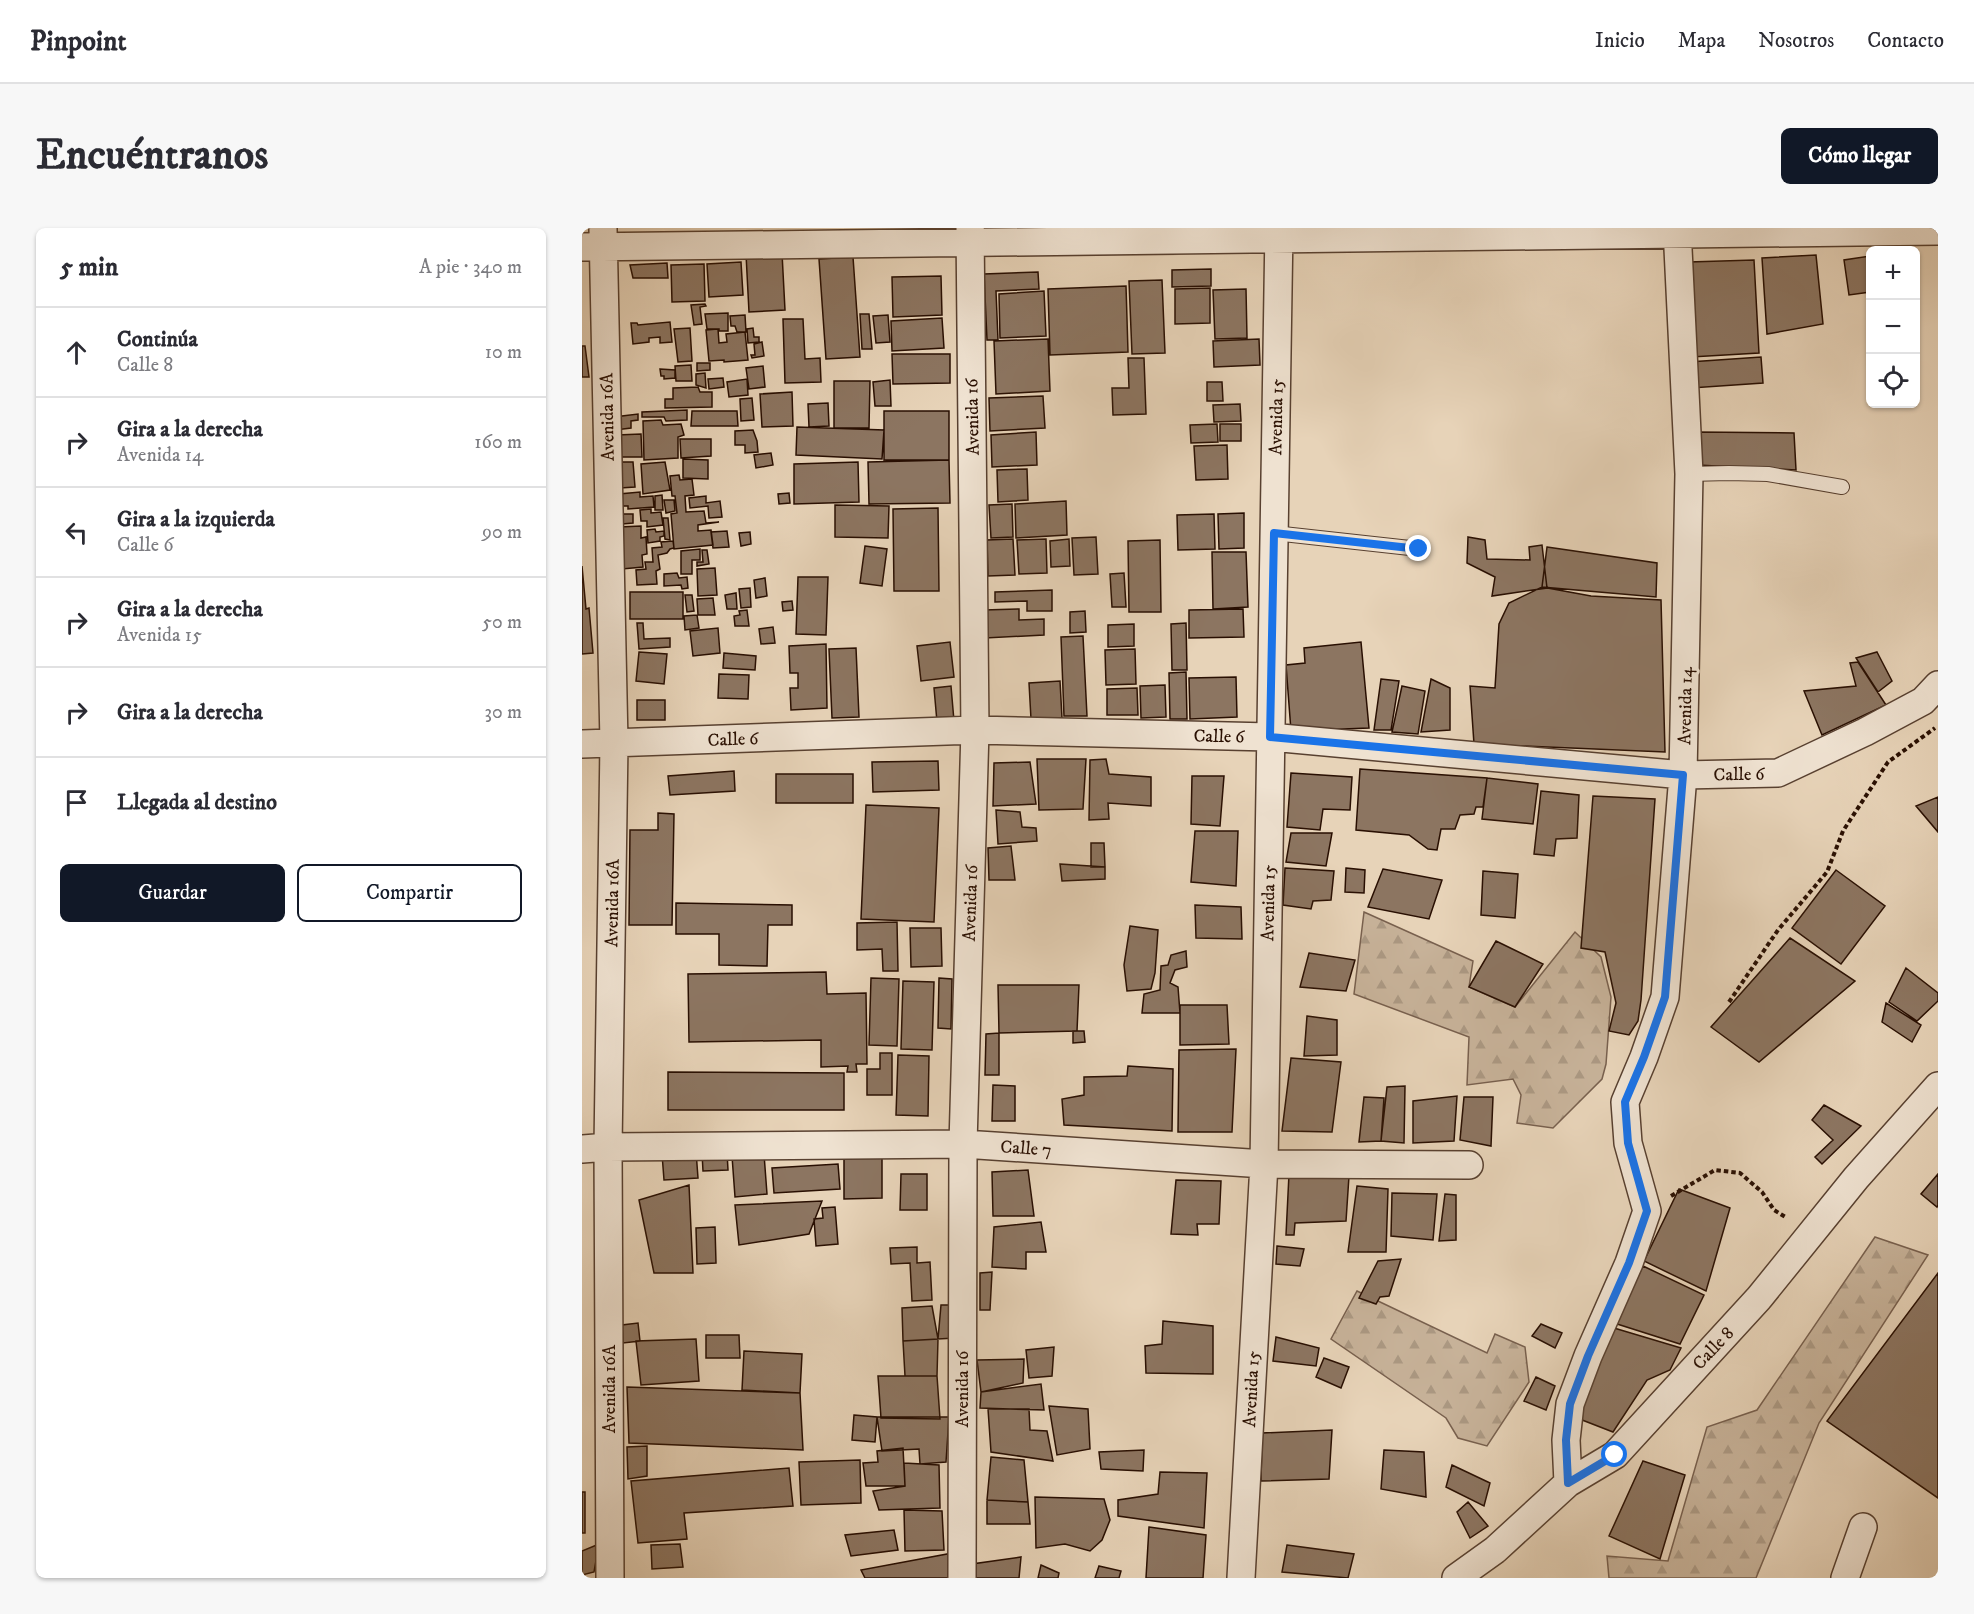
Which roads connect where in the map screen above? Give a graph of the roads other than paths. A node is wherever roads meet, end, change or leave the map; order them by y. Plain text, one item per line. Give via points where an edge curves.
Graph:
1 (1677, 231) edge
2 (1938, 231) edge
3 (1279, 233) edge
4 (970, 235) edge
5 (596, 240) edge
6 (1689, 474) junction
7 (1842, 487) dead end
8 (1274, 533) junction
9 (1419, 549) dead end
10 (1938, 685) edge
11 (975, 730) junction
12 (1270, 737) junction
13 (614, 743) junction
14 (582, 744) edge
15 (1683, 775) junction
16 (1938, 1086) edge
17 (963, 1144) junction
18 (595, 1148) edge
19 (1264, 1164) junction
20 (1469, 1165) dead end
21 (1568, 1483) junction
22 (1863, 1527) dead end
23 (610, 1578) edge
24 (962, 1578) edge
25 (1241, 1578) edge
26 (1456, 1578) edge
27 (1845, 1578) edge

1 - 2 street
1 - 3 street
1 - 6 street, Avenida 14
3 - 4 street
3 - 8 street, Avenida 15
4 - 5 street
4 - 11 street, Avenida 16
5 - 13 street, Avenida 16A
6 - 7 lane via 1768,474
6 - 15 street, Avenida 14
8 - 9 lane
8 - 12 street, Avenida 15
10 - 15 street, Calle 6 via 1923,700 1865,732 1778,773
11 - 12 street, Calle 6
11 - 13 street, Calle 6
11 - 17 street, Avenida 16
12 - 15 street, Calle 6
12 - 19 street, Avenida 15
13 - 14 street, Calle 6
13 - 18 street, Avenida 16A
15 - 21 street, Avenida 14 via 1665,997 1625,1102 1628,1143 1647,1211 1570,1404 1566,1440
16 - 21 street, Calle 8 via 1856,1178 1759,1298 1615,1455
17 - 18 street, Calle 7
17 - 19 street, Calle 7
17 - 24 street, Avenida 16
18 - 23 street, Avenida 16A
19 - 20 street, Calle 7
19 - 25 street, Avenida 15
21 - 26 street, Calle 8 via 1495,1550
22 - 27 street

